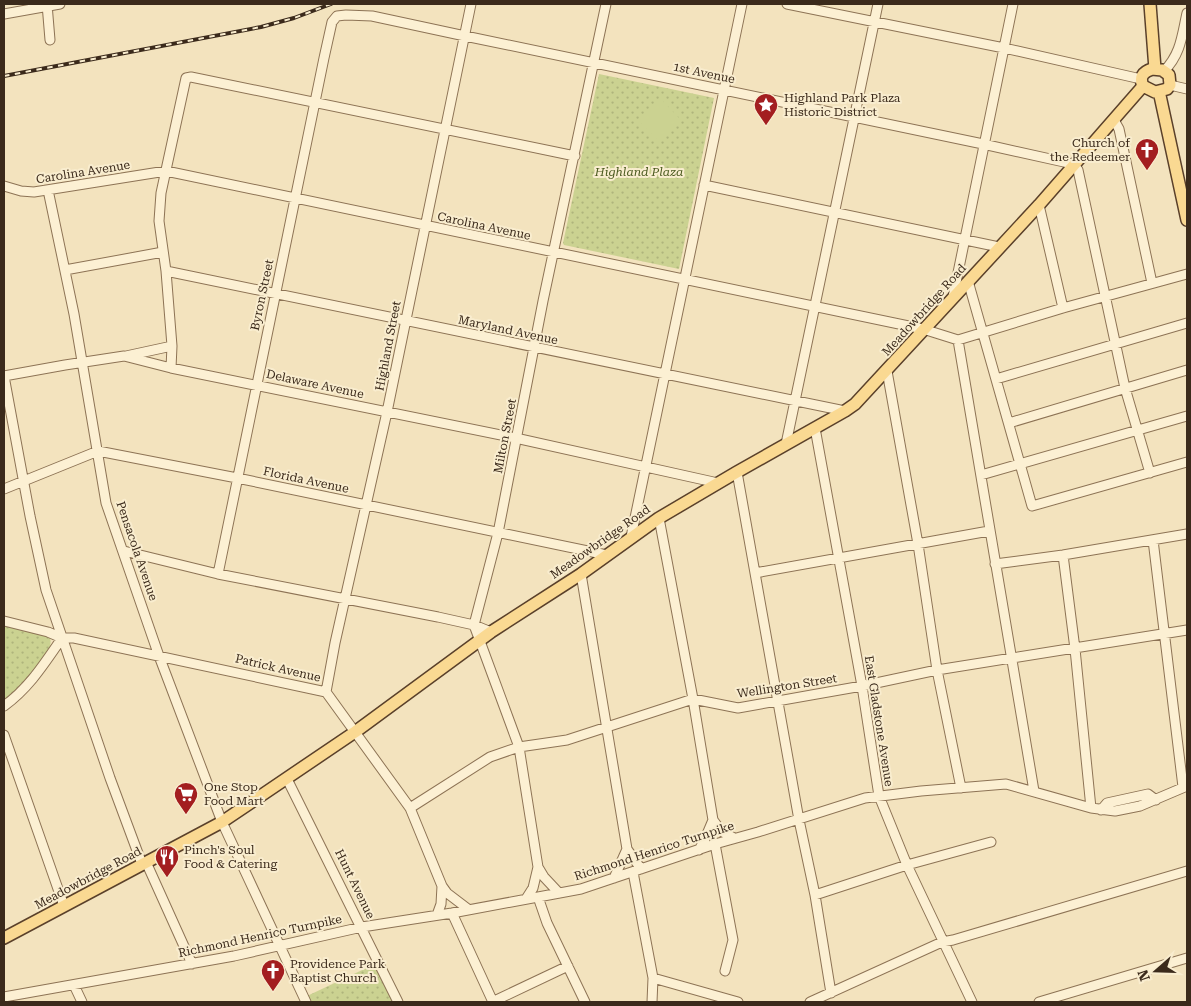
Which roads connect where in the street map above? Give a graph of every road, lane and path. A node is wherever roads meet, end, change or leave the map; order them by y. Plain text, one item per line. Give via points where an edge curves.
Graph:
1 (60, 4) edge
2 (471, 4) edge
3 (606, 4) edge
4 (742, 4) edge
5 (787, 4) edge
6 (878, 4) edge
7 (1013, 4) edge
8 (1150, 4) edge
9 (47, 5) edge
10 (1187, 13) edge
11 (4, 14) edge
12 (874, 21) junction
13 (332, 22) joint
14 (464, 36) junction
15 (50, 40) dead end
16 (1004, 48) junction
17 (594, 63) junction
18 (1159, 70) junction
19 (1142, 82) junction
20 (1170, 85) junction
21 (1187, 89) edge
22 (724, 90) junction
23 (1160, 91) junction
24 (314, 103) junction
25 (854, 117) junction
26 (1114, 120) junction
27 (445, 130) junction
28 (983, 144) junction
29 (575, 156) junction
30 (1073, 164) junction
31 (166, 171) junction
32 (704, 185) junction
33 (4, 186) edge
34 (48, 190) junction
35 (295, 199) junction
36 (1039, 205) junction
37 (835, 212) junction
38 (1187, 220) edge
39 (425, 226) junction
40 (964, 239) junction
41 (999, 247) junction
42 (163, 252) junction
43 (554, 253) junction
44 (65, 270) junction
45 (166, 271) junction
46 (1187, 274) edge
47 (684, 280) junction
48 (968, 281) junction
49 (1152, 283) junction
50 (275, 294) junction
51 (1106, 296) junction
52 (952, 297) junction
53 (814, 307) junction
54 (1064, 308) junction
55 (406, 320) junction
56 (1187, 323) edge
57 (923, 329) junction
58 (982, 333) junction
59 (958, 340) junction
60 (1116, 343) junction
61 (172, 346) junction
62 (534, 348) junction
63 (124, 356) junction
64 (82, 362) junction
65 (172, 368) junction
66 (1187, 370) edge
67 (887, 371) junction
68 (664, 375) junction
69 (4, 376) edge
70 (996, 379) junction
71 (257, 384) junction
72 (1125, 388) junction
73 (795, 402) junction
74 (845, 411) junction
75 (387, 412) junction
76 (1187, 416) edge
77 (1009, 423) junction
78 (816, 428) junction
79 (1137, 430) junction
80 (518, 438) junction
81 (786, 444) junction
82 (98, 451) junction
83 (1187, 462) edge
84 (1019, 463) junction
85 (646, 467) junction
86 (737, 472) junction
87 (1150, 473) junction
88 (981, 475) junction
89 (237, 478) junction
90 (24, 480) junction
91 (718, 482) junction
92 (4, 489) edge
93 (366, 506) junction
94 (659, 518) junction
95 (989, 531) junction
96 (498, 533) junction
97 (1187, 534) edge
98 (631, 537) junction
99 (1153, 540) junction
100 (918, 544) junction
101 (124, 551) junction
102 (607, 555) junction
103 (1063, 555) junction
104 (838, 557) junction
105 (995, 564) junction
106 (755, 573) junction
107 (218, 574) junction
108 (581, 574) junction
109 (347, 598) junction
110 (4, 621) edge
111 (474, 625) junction
112 (1187, 630) edge
113 (491, 632) junction
114 (1164, 634) junction
115 (62, 638) junction
116 (478, 641) junction
117 (1075, 649) junction
118 (159, 656) junction
119 (1011, 658) junction
120 (937, 670) junction
121 (862, 686) junction
122 (326, 692) junction
123 (693, 699) junction
124 (778, 701) junction
125 (4, 706) edge
126 (606, 728) junction
127 (355, 732) junction
128 (4, 735) edge
129 (519, 746) junction
130 (287, 779) junction
131 (1185, 787) edge
132 (961, 788) junction
133 (1034, 791) junction
134 (879, 796) junction
135 (410, 808) junction
136 (1096, 809) junction
137 (712, 820) junction
138 (799, 820) junction
139 (222, 822) junction
140 (734, 838) junction
141 (991, 842) dead end
142 (715, 844) junction
143 (626, 849) junction
144 (699, 850) junction
145 (144, 863) junction
146 (907, 865) junction
147 (538, 868) junction
148 (637, 871) junction
149 (1187, 871) edge
150 (614, 878) junction
151 (442, 886) junction
152 (559, 893) junction
153 (815, 895) junction
154 (538, 897) junction
155 (526, 898) junction
156 (64, 906) junction
157 (468, 910) junction
158 (452, 912) junction
159 (438, 915) junction
160 (362, 927) junction
161 (4, 938) edge
162 (942, 942) junction
163 (279, 945) junction
164 (1187, 958) edge
165 (192, 964) junction
166 (568, 966) junction
167 (725, 971) dead end
168 (654, 978) junction
169 (74, 984) junction
170 (831, 993) junction
171 (4, 997) edge
172 (717, 999) edge
173 (82, 1002) edge
174 (306, 1002) edge
175 (398, 1002) edge
176 (493, 1002) edge
177 (586, 1002) edge
178 (652, 1002) edge
179 (738, 1002) edge
180 (810, 1002) edge
181 (972, 1002) edge
182 (1039, 1002) edge

1 - 9 street
2 - 14 street, Highland Street
3 - 17 street, Milton Street
4 - 22 street
5 - 12 street
6 - 12 street
7 - 16 street
8 - 18 main road
9 - 11 street
9 - 15 street
10 - 18 street via 1173,62
12 - 16 street
12 - 25 street
13 - 14 street, 1st Avenue via 337,16 372,16
13 - 24 street, Byron Street
14 - 17 street, 1st Avenue
14 - 27 street, Highland Street
16 - 19 street
16 - 28 street
17 - 22 street, 1st Avenue
17 - 29 street, Milton Street
18 - 19 main road via 1143,74
18 - 20 main road via 1169,76
19 - 23 main road via 1150,90
19 - 26 main road, Meadowbridge Road
20 - 21 street
20 - 23 main road
22 - 25 street, 1st Avenue
22 - 32 street
23 - 38 main road
24 - 27 street
24 - 31 street via 186,78
24 - 35 street, Byron Street
25 - 28 street, 1st Avenue
25 - 37 street
26 - 30 main road, Meadowbridge Road
26 - 49 street via 1119,129
27 - 29 street
27 - 39 street, Highland Street
28 - 30 street, 1st Avenue
28 - 40 street
29 - 43 street, Milton Street
30 - 36 main road, Meadowbridge Road
30 - 51 street via 1078,170
31 - 34 street, Carolina Avenue
31 - 35 street, Carolina Avenue
31 - 42 street via 161,193
32 - 37 street
32 - 47 street
33 - 34 street, Carolina Avenue via 22,191
34 - 44 street, Pensacola Avenue
35 - 39 street, Carolina Avenue
35 - 50 street, Byron Street
36 - 41 main road, Meadowbridge Road
36 - 54 street
37 - 40 street
37 - 53 street
39 - 43 street, Carolina Avenue
39 - 55 street, Highland Street
40 - 41 street
40 - 52 street
41 - 48 main road, Meadowbridge Road
42 - 44 street
42 - 45 street
43 - 47 street, Carolina Avenue
43 - 62 street, Milton Street
44 - 64 street, Pensacola Avenue
45 - 50 street, Maryland Avenue
45 - 61 street
46 - 49 street
47 - 53 street, Carolina Avenue
47 - 68 street
48 - 52 main road, Meadowbridge Road
48 - 58 street
49 - 51 street
50 - 55 street, Maryland Avenue
50 - 71 street, Byron Street
51 - 54 street
51 - 60 street
52 - 57 main road, Meadowbridge Road
53 - 57 street, Carolina Avenue
53 - 73 street
54 - 58 street
55 - 62 street, Maryland Avenue
55 - 75 street, Highland Street
56 - 60 street
57 - 59 street, Carolina Avenue
57 - 67 main road, Meadowbridge Road
58 - 59 street
58 - 70 street
59 - 88 street
60 - 70 street
60 - 72 street
61 - 63 street
61 - 65 street
62 - 68 street, Maryland Avenue
62 - 80 street, Milton Street
63 - 64 street, Delaware Avenue
63 - 65 street, Delaware Avenue
64 - 69 street, Delaware Avenue
64 - 82 street, Pensacola Avenue
65 - 71 street, Delaware Avenue
66 - 72 street
67 - 74 main road, Meadowbridge Road
67 - 100 street
68 - 73 street, Maryland Avenue
68 - 85 street
69 - 90 street
70 - 77 street
71 - 75 street, Delaware Avenue
71 - 89 street, Byron Street
72 - 77 street
72 - 79 street
73 - 74 street, Maryland Avenue
73 - 81 street
74 - 78 main road, Meadowbridge Road
75 - 80 street, Delaware Avenue
75 - 93 street, Highland Street
76 - 79 street
77 - 84 street
78 - 81 main road, Meadowbridge Road
78 - 104 street, East Gladstone Avenue
79 - 84 street
79 - 87 street
80 - 85 street, Delaware Avenue
80 - 96 street, Milton Street
81 - 86 main road, Meadowbridge Road
82 - 89 street, Florida Avenue
82 - 90 street
82 - 101 street, Pensacola Avenue via 106,503
83 - 87 street
84 - 87 street via 1032,506
84 - 88 street
85 - 91 street, Delaware Avenue
85 - 98 street
86 - 91 main road, Meadowbridge Road
86 - 106 street
88 - 95 street
89 - 93 street, Florida Avenue
89 - 107 street, Byron Street
90 - 92 street
90 - 115 street via 42,572
91 - 94 main road, Meadowbridge Road
93 - 96 street, Florida Avenue
93 - 109 street, Highland Street
94 - 98 main road, Meadowbridge Road
94 - 123 street
95 - 100 street
95 - 105 street
96 - 102 street, Florida Avenue
96 - 111 street, Milton Street
97 - 99 street
98 - 102 main road, Meadowbridge Road
99 - 103 street
99 - 114 street
100 - 104 street
100 - 120 street
101 - 107 street
101 - 118 street, Pensacola Avenue
102 - 108 main road, Meadowbridge Road
103 - 105 street
103 - 117 street
104 - 106 street
104 - 121 street, East Gladstone Avenue
105 - 119 street
106 - 124 street
107 - 109 street
108 - 113 main road, Meadowbridge Road
108 - 126 street
109 - 111 street
109 - 122 street, Highland Street
110 - 115 street, Patrick Avenue
111 - 113 street
111 - 116 street, Milton Street
112 - 114 street, Wellington Street
113 - 116 main road, Meadowbridge Road
114 - 117 street, Wellington Street
114 - 131 street
115 - 118 street, Patrick Avenue
115 - 125 street via 29,684
115 - 145 street
116 - 127 main road, Meadowbridge Road
116 - 129 street, Milton Street
117 - 119 street, Wellington Street
117 - 136 street
118 - 122 street, Patrick Avenue
118 - 139 street, Pensacola Avenue
119 - 120 street, Wellington Street
119 - 133 street
120 - 121 street, Wellington Street
120 - 132 street
121 - 124 street, Wellington Street
121 - 134 street, East Gladstone Avenue
122 - 127 street, Patrick Avenue
123 - 124 street, Wellington Street via 738,708
123 - 126 street, Wellington Street
123 - 137 street
124 - 138 street
126 - 129 street, Wellington Street via 567,740
126 - 143 street
127 - 130 main road, Meadowbridge Road
127 - 135 street, Patrick Avenue
128 - 156 street
129 - 135 street, Wellington Street via 490,756
129 - 147 street, Milton Street
130 - 139 main road, Meadowbridge Road
130 - 160 street, Hunt Avenue
131 - 136 street, Richmond Henrico Turnpike via 1130,809
132 - 133 street, Richmond Henrico Turnpike via 1006,784
132 - 134 street, Richmond Henrico Turnpike
133 - 136 street, Richmond Henrico Turnpike
134 - 138 street, Richmond Henrico Turnpike
134 - 146 street, East Gladstone Avenue
135 - 151 street, Patrick Avenue
137 - 140 street via 721,831
137 - 144 street
138 - 140 street, Richmond Henrico Turnpike
138 - 153 street
139 - 145 main road, Meadowbridge Road
139 - 163 street, Pensacola Avenue
140 - 142 street, Richmond Henrico Turnpike
141 - 146 street
142 - 144 street, Richmond Henrico Turnpike
142 - 167 street via 733,940
143 - 148 street
143 - 150 street
144 - 148 street, Richmond Henrico Turnpike
145 - 156 main road, Meadowbridge Road
145 - 165 street
146 - 153 street
146 - 162 street, East Gladstone Avenue
147 - 152 street, Milton Street
147 - 155 street, Milton Street via 533,888
148 - 150 street, Richmond Henrico Turnpike
148 - 168 street
149 - 162 street
150 - 152 street, Richmond Henrico Turnpike
151 - 157 street, Patrick Avenue
151 - 159 street, Patrick Avenue
152 - 154 street, Richmond Henrico Turnpike
153 - 170 street
154 - 155 street, Richmond Henrico Turnpike
154 - 166 street
155 - 157 street, Richmond Henrico Turnpike
156 - 161 main road, Meadowbridge Road
157 - 158 street, Richmond Henrico Turnpike
158 - 159 street, Richmond Henrico Turnpike
158 - 176 street
159 - 160 street, Richmond Henrico Turnpike
160 - 163 street, Richmond Henrico Turnpike
160 - 175 street, Hunt Avenue
162 - 170 street
162 - 181 street, East Gladstone Avenue
163 - 165 street, Richmond Henrico Turnpike
163 - 174 street, Pensacola Avenue
164 - 182 street
165 - 169 street, Richmond Henrico Turnpike
166 - 176 street
166 - 177 street
168 - 172 street
168 - 178 street
169 - 171 street, Richmond Henrico Turnpike
169 - 173 street
170 - 180 street
172 - 179 street

